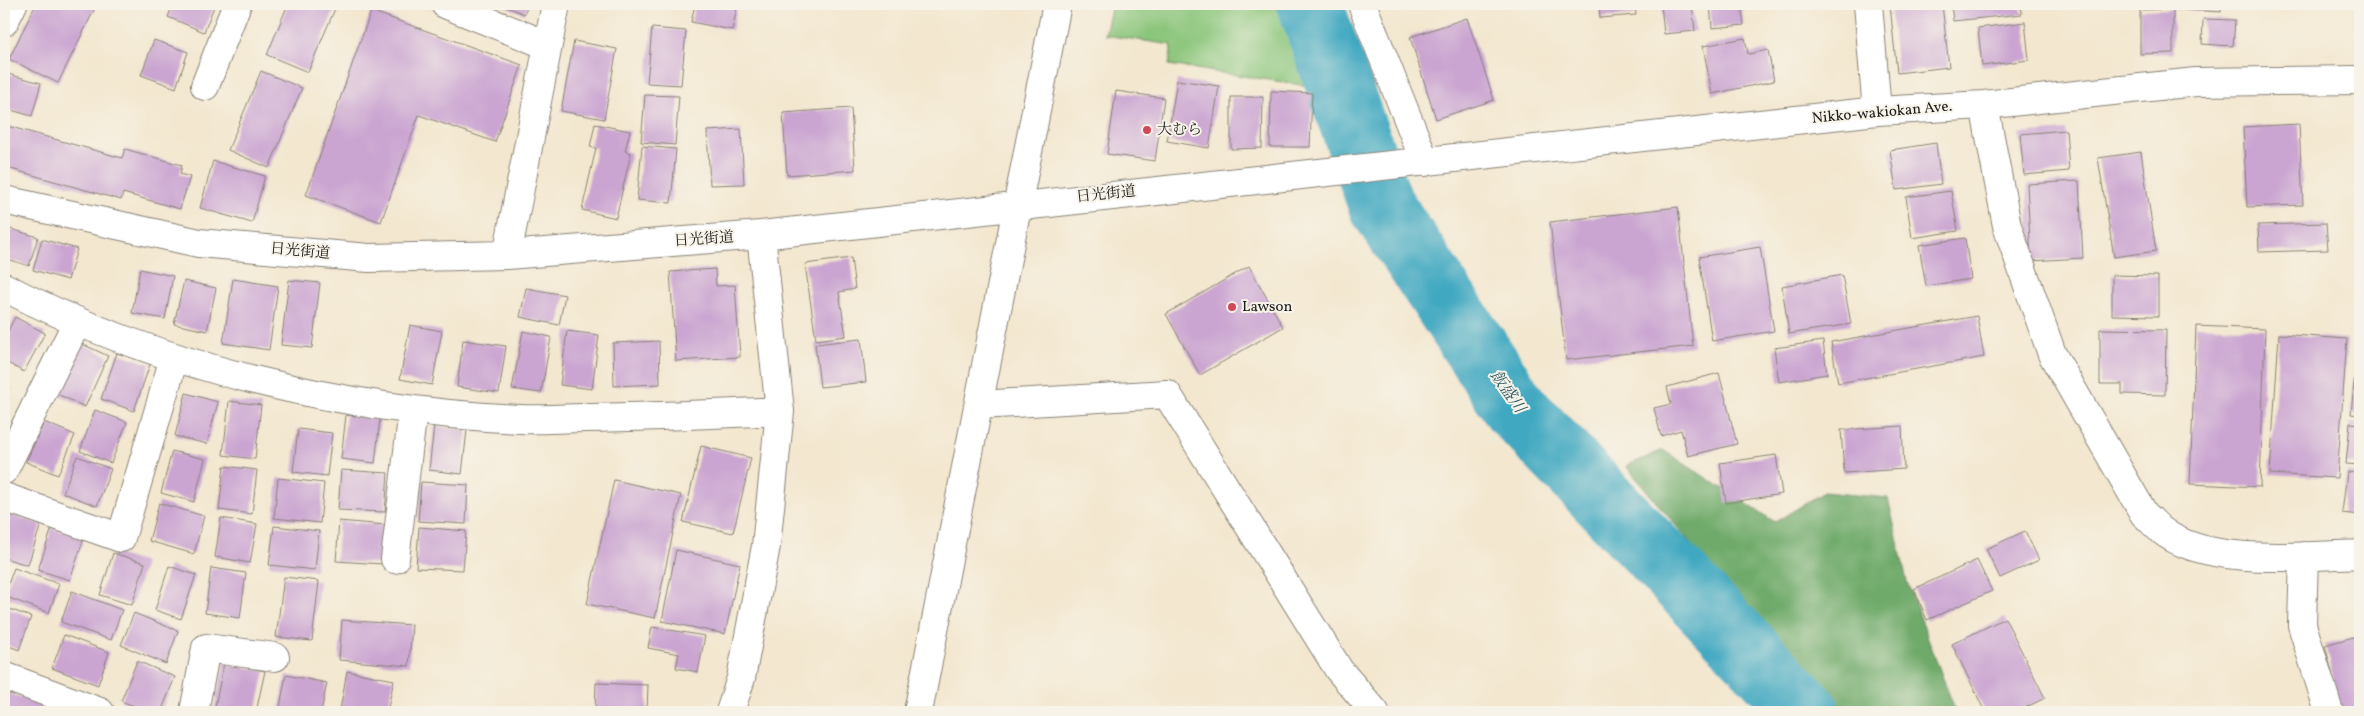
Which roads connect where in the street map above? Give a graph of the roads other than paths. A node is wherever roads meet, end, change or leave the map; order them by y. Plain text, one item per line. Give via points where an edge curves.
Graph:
1 (13, 4) edge
2 (237, 4) edge
3 (445, 4) edge
4 (556, 4) edge
5 (1362, 4) edge
6 (1868, 4) edge
7 (1050, 6) edge
8 (4, 22) edge
9 (547, 45) junction
10 (2360, 80) edge
11 (205, 86) dead end
12 (1984, 106) junction
13 (1878, 111) junction
14 (1415, 162) junction
15 (4, 200) edge
16 (1018, 205) junction
17 (761, 235) junction
18 (507, 255) junction
19 (4, 288) edge
20 (77, 322) junction
21 (174, 358) junction
22 (979, 405) junction
23 (413, 410) junction
24 (780, 411) junction
25 (4, 470) edge
26 (4, 497) edge
27 (2360, 554) edge
28 (2304, 556) junction
29 (395, 559) dead end
30 (275, 657) dead end
31 (4, 676) edge
32 (100, 712) edge
33 (194, 712) edge
34 (730, 712) edge
35 (918, 712) edge
36 (1375, 712) edge
37 (2329, 712) edge

1 - 8 street
2 - 11 street
3 - 9 street
4 - 9 street
5 - 14 street
6 - 13 street
7 - 16 street
9 - 18 street
10 - 12 street, Nikko-wakiokan Ave. via 2196,82
12 - 13 street, Nikko-wakiokan Ave.
12 - 28 street via 2007,226 2052,354 2144,514 2162,531 2194,547 2226,555
13 - 14 street, Nikko-wakiokan Ave.
14 - 16 street, 日光街道
15 - 18 street, 日光街道 via 198,243 369,258
16 - 17 street, 日光街道
16 - 22 street
17 - 18 street, 日光街道
17 - 24 street
19 - 20 street
20 - 21 street
20 - 25 street
21 - 23 street via 272,385
21 - 26 street via 121,538
22 - 35 street
22 - 36 street via 1167,394 1339,670
23 - 24 street via 520,419
23 - 29 street
24 - 34 street via 766,546 741,678
27 - 28 street
28 - 37 street via 2302,625
30 - 33 street via 206,648
31 - 32 street

